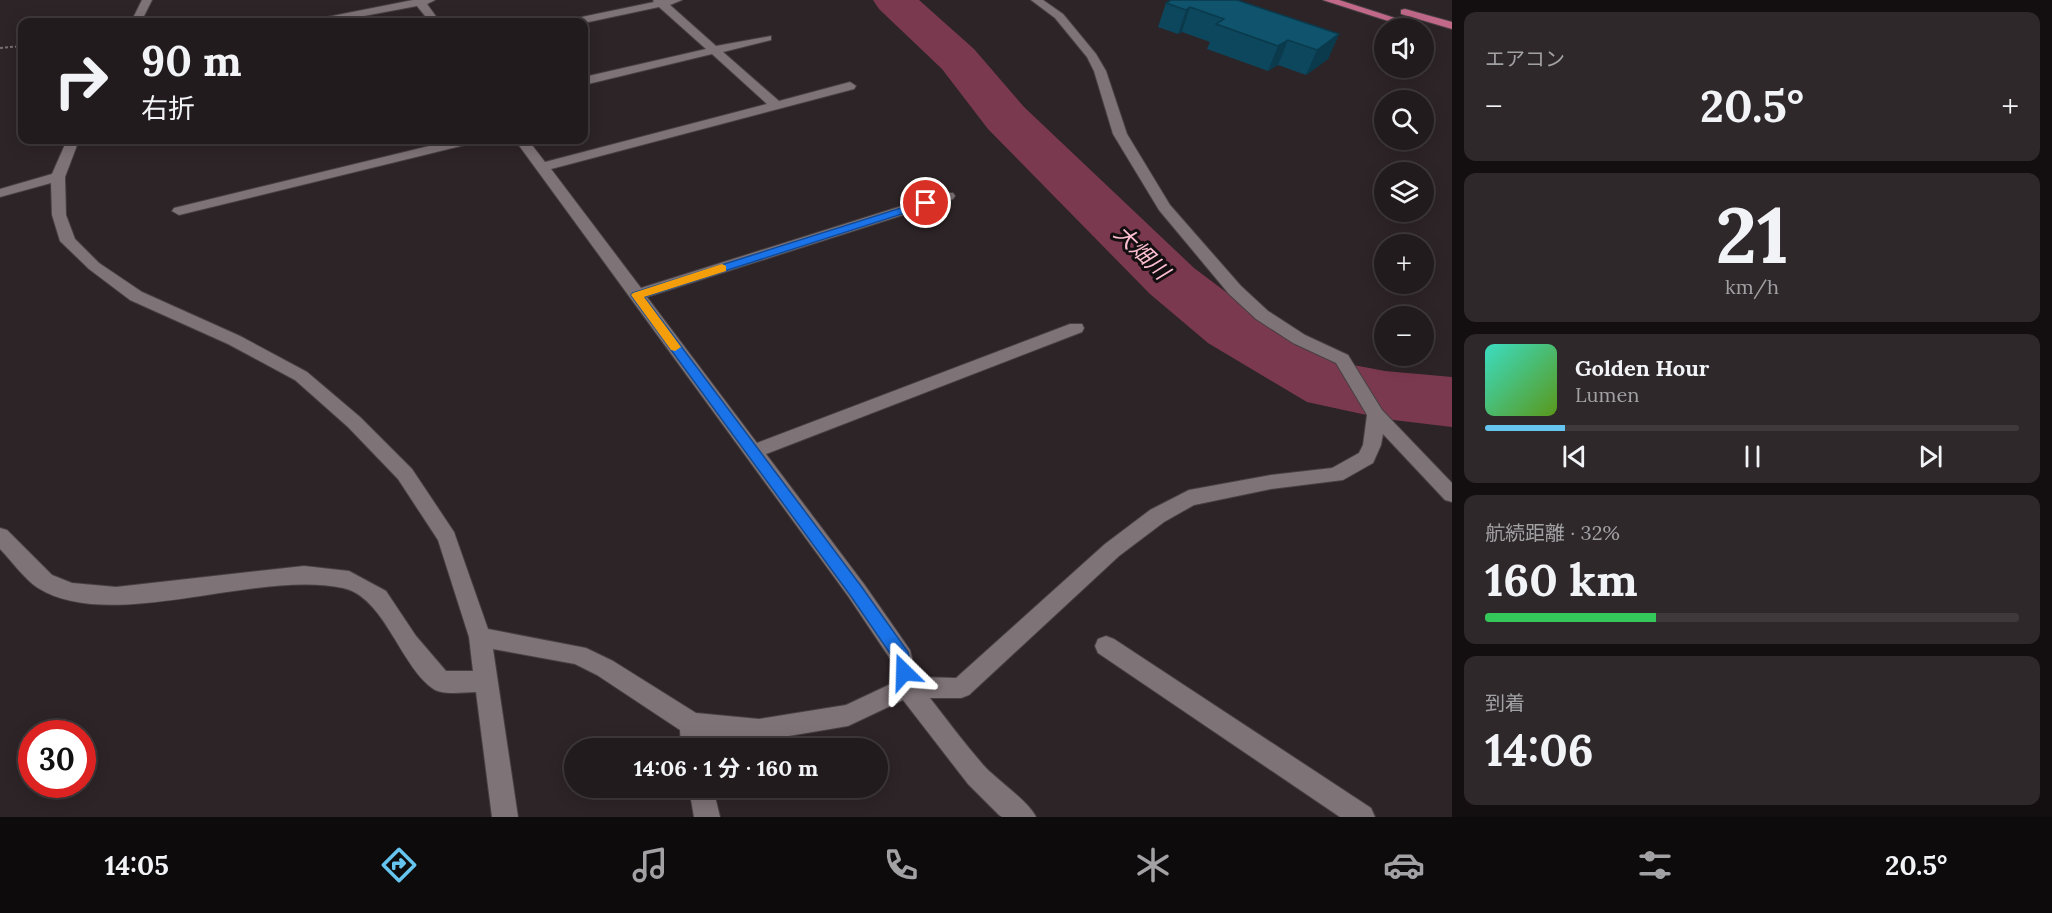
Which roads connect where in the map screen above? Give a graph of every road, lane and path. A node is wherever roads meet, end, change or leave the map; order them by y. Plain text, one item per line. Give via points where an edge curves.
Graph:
1 (147, 0) edge
2 (677, 0) edge
3 (1036, 0) edge
4 (1328, 0) edge
5 (1366, 0) edge
6 (422, 1) edge
7 (660, 2) edge
8 (138, 18) edge
9 (337, 18) edge
10 (433, 18) edge
11 (588, 18) edge
12 (1386, 18) edge
13 (1452, 26) edge
14 (1434, 33) edge
15 (767, 38) dead end
16 (1452, 38) edge
17 (18, 46) edge
18 (0, 48) edge
19 (714, 50) junction
20 (588, 80) edge
21 (850, 86) dead end
22 (776, 105) junction
23 (71, 144) edge
24 (452, 144) edge
25 (525, 144) edge
26 (542, 167) junction
27 (58, 177) junction
28 (0, 193) edge
29 (948, 196) dead end
30 (179, 211) dead end
31 (637, 295) junction
32 (1076, 328) dead end
33 (1373, 411) junction
34 (753, 452) junction
35 (1452, 495) edge
36 (0, 536) edge
37 (480, 637) junction
38 (1106, 646) dead end
39 (486, 682) junction
40 (907, 687) junction
41 (692, 724) junction
42 (693, 738) edge
43 (702, 798) edge
44 (505, 817) edge
45 (707, 817) edge
46 (1023, 817) edge
47 (1362, 817) edge

1 - 8 street
2 - 7 street
3 - 33 street via 1059,15 1092,56 1120,134 1164,207 1235,290 1262,315 1299,339 1342,359
4 - 12 main road
5 - 13 main road
6 - 9 street
6 - 10 street
7 - 11 street
7 - 19 street
14 - 16 main road
15 - 19 street
17 - 18 path
19 - 20 street
19 - 22 street
21 - 22 street
22 - 26 street
23 - 27 street
24 - 30 street
25 - 26 street
26 - 31 street
27 - 28 street
27 - 37 street via 59,215 68,241 94,266 136,296 234,340 301,376 405,474 447,538
29 - 31 street
31 - 34 street
32 - 34 street
33 - 35 street
33 - 40 street via 1372,445 1366,458 1336,475 1271,482 1189,498 1112,550 961,688
34 - 40 street via 902,657
36 - 39 street via 45,581 70,592 116,596 304,575 349,580 378,597 408,643 440,681
37 - 39 street
37 - 41 street via 578,655
38 - 47 street
39 - 44 street
40 - 41 street via 848,715 759,730
40 - 46 street via 982,780
41 - 42 street
43 - 45 street

